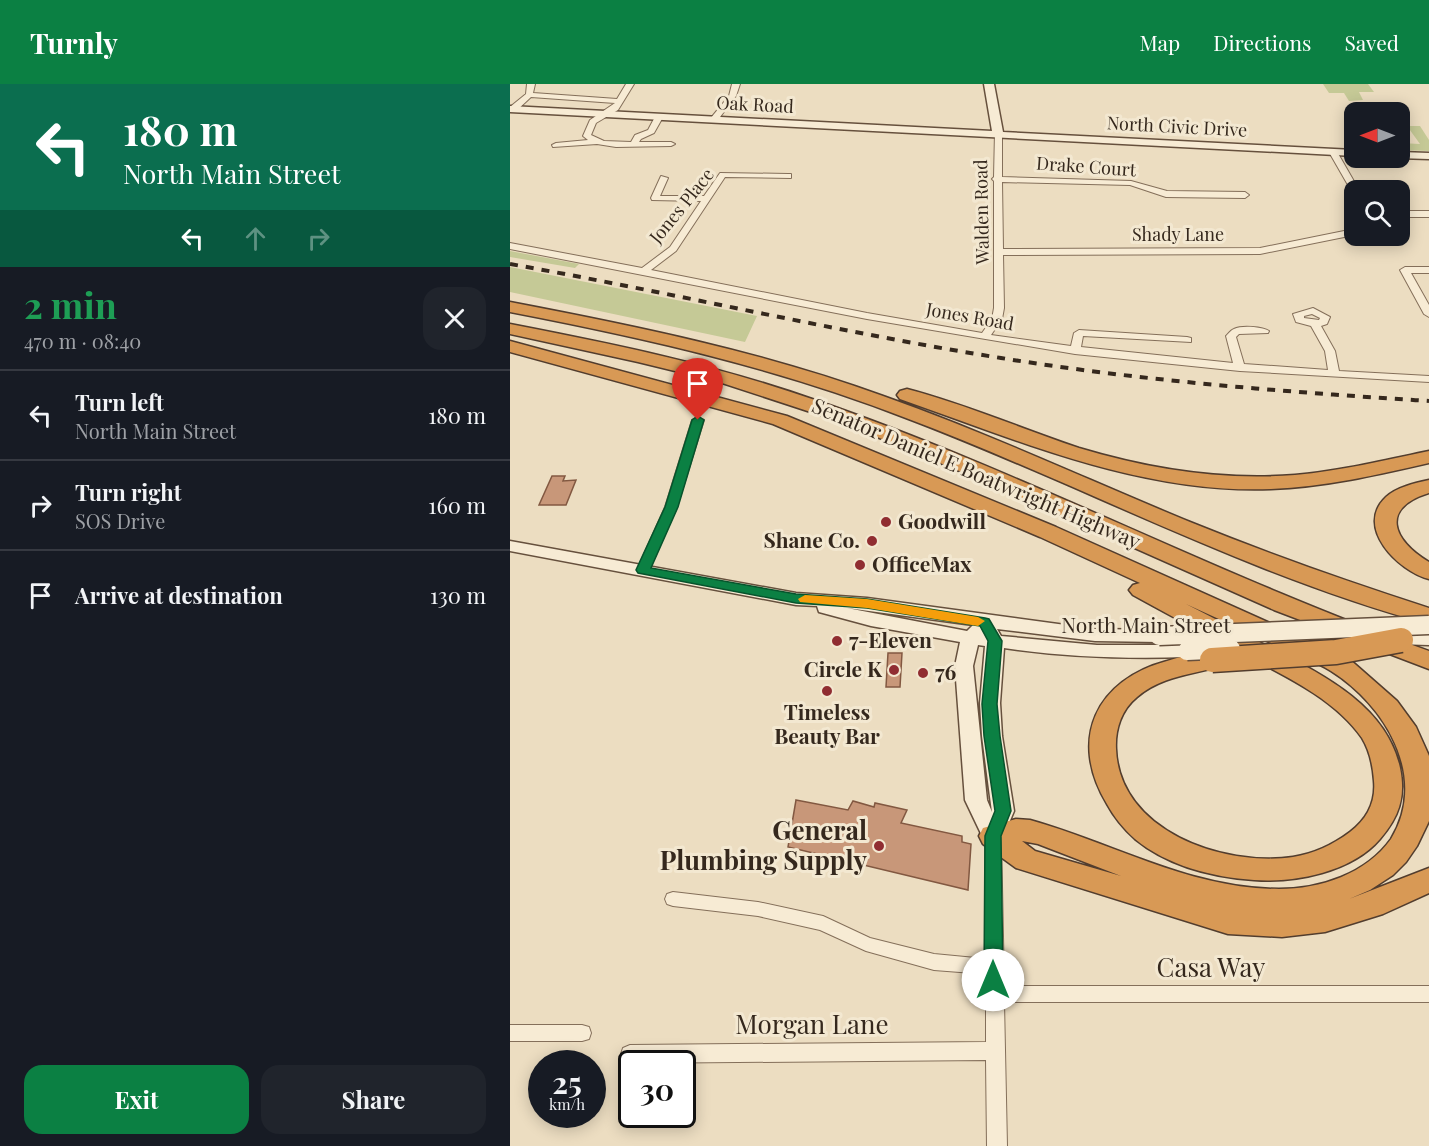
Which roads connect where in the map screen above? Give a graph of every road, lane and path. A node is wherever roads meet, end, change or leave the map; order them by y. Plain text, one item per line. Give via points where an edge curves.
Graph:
1 (531, 84) edge
2 (630, 84) edge
3 (736, 84) edge
4 (989, 84) edge
5 (529, 95) junction
6 (620, 102) junction
7 (512, 109) edge
8 (607, 114) junction
9 (659, 117) junction
10 (714, 119) junction
11 (998, 134) junction
12 (594, 142) junction
13 (634, 144) junction
14 (671, 144) dead end
15 (556, 145) dead end
16 (1333, 152) junction
17 (1344, 153) edge
18 (1410, 155) edge
19 (1429, 156) edge
20 (788, 176) dead end
21 (663, 178) dead end
22 (996, 179) junction
23 (1349, 180) edge
24 (1245, 195) dead end
25 (707, 199) junction
26 (1410, 214) edge
27 (1429, 214) edge
28 (1344, 234) edge
29 (510, 246) edge
30 (999, 252) junction
31 (1429, 270) edge
32 (643, 271) junction
33 (510, 292) edge
34 (510, 307) edge
35 (1429, 314) edge
36 (1315, 324) dead end
37 (510, 329) edge
38 (1264, 331) dead end
39 (984, 337) junction
40 (1187, 340) dead end
41 (510, 346) edge
42 (1075, 351) junction
43 (1240, 368) junction
44 (1334, 375) junction
45 (1429, 379) edge
46 (698, 420) dead end
47 (1429, 457) edge
48 (1429, 486) edge
49 (1000, 511) junction
50 (510, 546) edge
51 (643, 570) junction
52 (1429, 572) edge
53 (796, 598) junction
54 (1429, 616) edge
55 (985, 622) junction
56 (1429, 625) edge
57 (970, 638) junction
58 (1429, 639) edge
59 (1401, 640) junction
60 (995, 641) junction
61 (1429, 660) edge
62 (993, 836) junction
63 (1429, 880) edge
64 (673, 899) dead end
65 (993, 967) junction
66 (994, 994) junction
67 (1429, 994) edge
68 (510, 1033) edge
69 (582, 1033) dead end
70 (995, 1051) junction
71 (696, 1053) edge
72 (997, 1146) edge

1 - 5 street
2 - 6 street
3 - 10 street via 727,104
4 - 11 main road, Walden Road
5 - 6 street
5 - 7 street
6 - 8 street
7 - 8 main road, Oak Road
8 - 9 main road, Oak Road
8 - 12 street via 593,122 587,136
9 - 10 main road, Oak Road
9 - 13 street via 651,131 638,137
10 - 11 main road, Oak Road
11 - 16 main road, North Civic Drive
11 - 22 street, Walden Road
12 - 13 street
12 - 15 street
13 - 14 street
16 - 17 main road, North Civic Drive
16 - 23 street
18 - 19 main road
20 - 25 street, Jones Place via 723,175
21 - 25 street via 655,198
22 - 24 street, Drake Court via 1131,183 1166,194
22 - 30 street, Walden Road
25 - 32 street, Jones Place via 673,249
26 - 27 street
28 - 30 street, Shady Lane via 1260,251
29 - 32 street, Jones Road
30 - 39 street, Walden Road via 999,308 997,319
31 - 35 street via 1405,270
32 - 39 street, Jones Road
33 - 47 highway via 745,342 1076,453 1152,474 1249,483 1322,480
34 - 54 highway, Senator Daniel E Boatwright Highway via 681,342 830,384 962,433 1254,555
36 - 44 street via 1330,351
37 - 61 highway, Senator Daniel E Boatwright Highway via 676,364 825,409 950,459 1307,615
38 - 43 street via 1237,331 1231,336
39 - 42 street, Jones Road
40 - 42 street via 1079,333
41 - 49 highway via 780,420
42 - 43 street, Jones Road
43 - 44 street, Jones Road
44 - 45 street, Jones Road
46 - 51 street via 671,507
48 - 52 highway via 1398,498 1388,510 1385,527 1394,547
49 - 59 highway, bridge via 1039,536 1325,687 1367,726 1387,762 1388,799 1370,834 1331,858 1292,869 1241,868 1198,858 1170,848 1147,833 1127,814 1110,789 1102,765 1101,745 1111,710 1137,684 1155,674 1212,660 1336,652
49 - 62 highway via 1340,664 1377,693 1404,729 1419,767 1421,798 1413,830 1395,857 1363,881 1326,896 1288,901 1247,900 1198,891 1025,830
50 - 51 main road, North Main Street
51 - 53 main road, North Main Street
53 - 55 main road, North Main Street via 867,603
53 - 57 main road, North Main Street via 861,619
55 - 56 main road, North Main Street, bridge via 1077,633 1159,636
55 - 57 main road
55 - 60 main road
57 - 60 main road, North Main Street
57 - 62 main road via 964,666 976,800
58 - 59 main road, North Main Street
59 - 60 main road, North Main Street, bridge via 1100,653
60 - 62 main road via 990,704 1003,811
62 - 63 highway via 1026,860 1228,921 1282,924 1325,919 1372,905
62 - 65 street
64 - 65 street via 823,923 866,944 934,962
65 - 66 street
66 - 67 street, Casa Way
66 - 70 street
68 - 69 street
70 - 71 street, Morgan Lane
70 - 72 street

